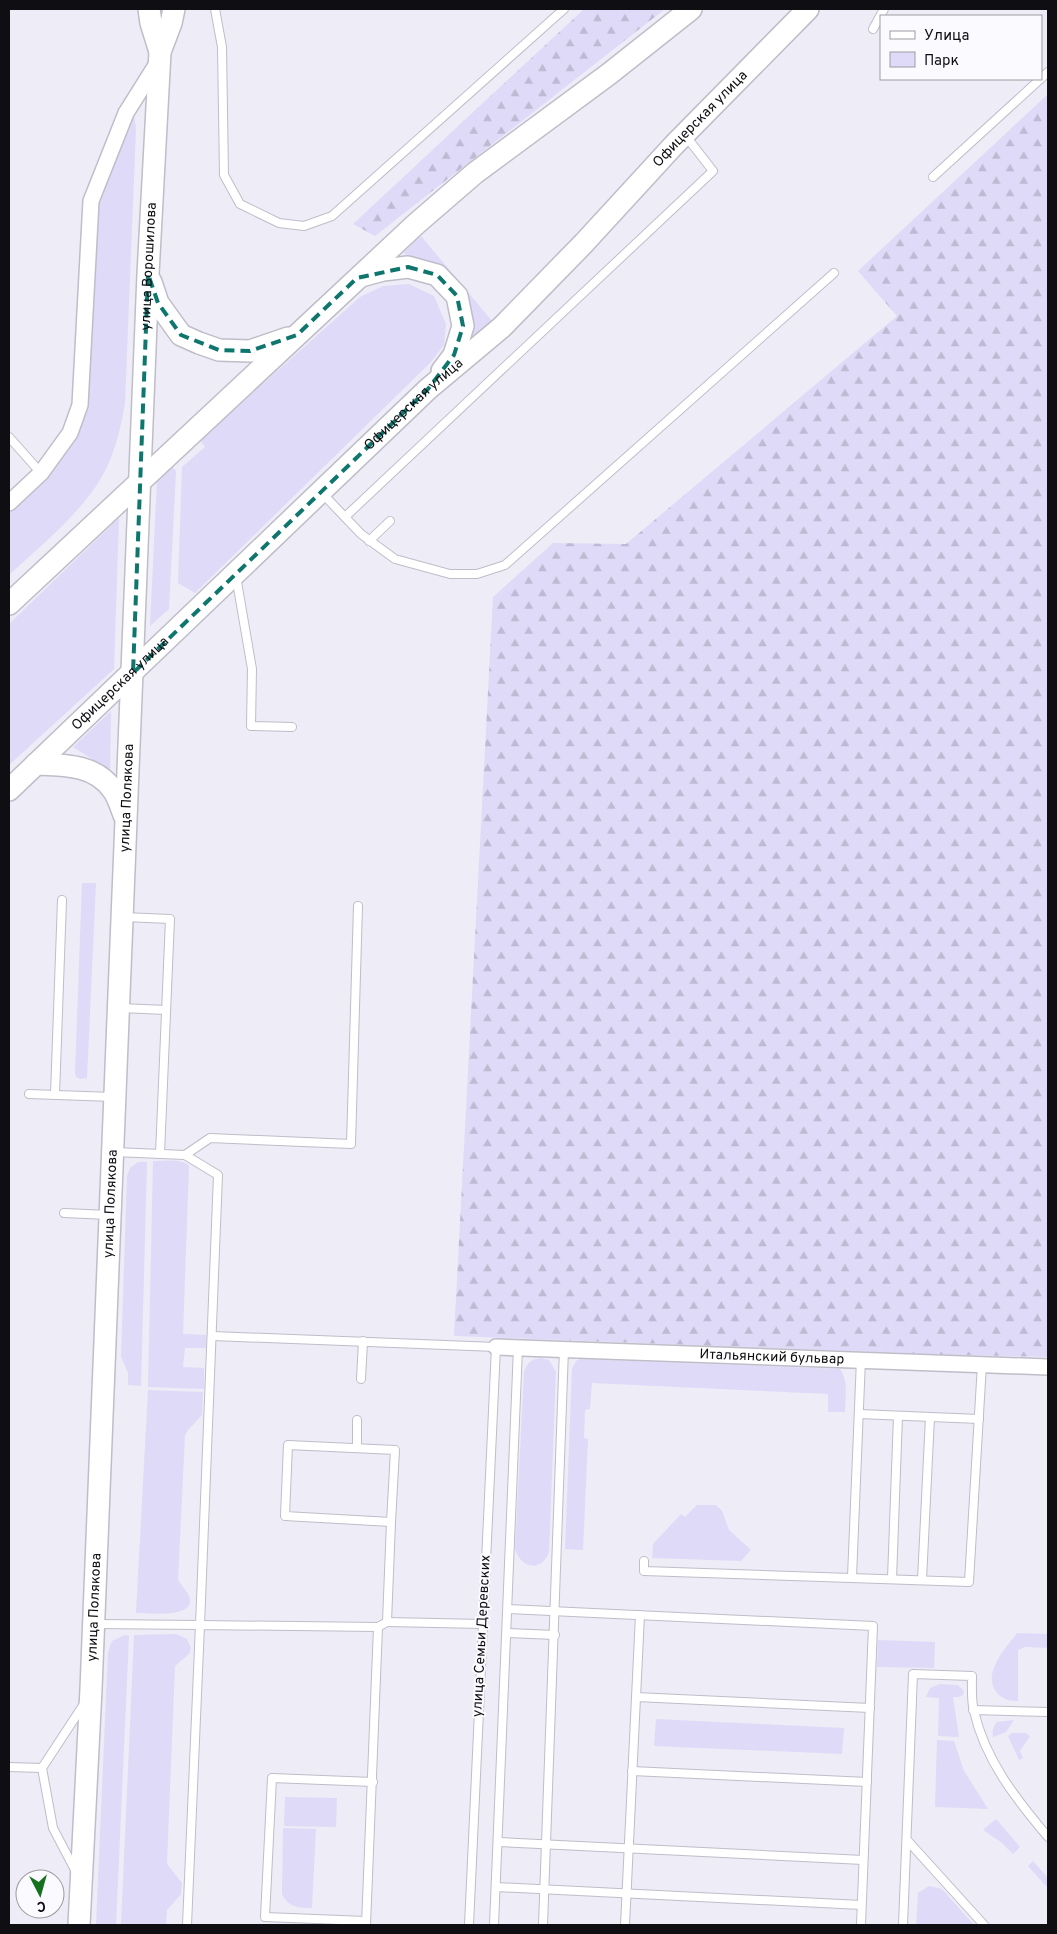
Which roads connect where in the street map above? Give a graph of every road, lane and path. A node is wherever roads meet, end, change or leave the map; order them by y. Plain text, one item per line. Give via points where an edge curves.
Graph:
1 (149, 9) edge
2 (174, 9) edge
3 (214, 9) edge
4 (564, 9) edge
5 (691, 9) edge
6 (797, 12) edge
7 (880, 16) edge
8 (873, 29) dead end
9 (159, 56) junction
10 (1039, 80) edge
11 (684, 135) junction
12 (933, 177) dead end
13 (834, 273) dead end
14 (148, 274) junction
15 (357, 278) junction
16 (297, 334) junction
17 (428, 389) junction
18 (9, 437) edge
19 (41, 473) junction
20 (140, 481) junction
21 (321, 492) junction
22 (9, 504) edge
23 (345, 517) junction
24 (390, 521) dead end
25 (369, 541) junction
26 (236, 574) junction
27 (9, 604) edge
28 (133, 673) junction
29 (292, 727) dead end
30 (36, 764) junction
31 (9, 790) edge
32 (125, 817) junction
33 (62, 900) dead end
34 (358, 906) dead end
35 (121, 917) junction
36 (118, 1008) junction
37 (166, 1010) junction
38 (29, 1094) dead end
39 (56, 1095) junction
40 (115, 1097) junction
41 (112, 1152) junction
42 (160, 1154) junction
43 (185, 1155) junction
44 (64, 1213) dead end
45 (110, 1215) junction
46 (213, 1336) junction
47 (363, 1341) junction
48 (496, 1347) junction
49 (518, 1348) junction
50 (564, 1349) junction
51 (861, 1359) junction
52 (982, 1364) junction
53 (1048, 1367) edge
54 (360, 1379) dead end
55 (859, 1414) junction
56 (898, 1416) junction
57 (930, 1417) junction
58 (979, 1419) junction
59 (357, 1420) dead end
60 (357, 1448) junction
61 (391, 1522) junction
62 (644, 1561) dead end
63 (852, 1577) junction
64 (892, 1579) junction
65 (922, 1580) junction
66 (508, 1609) junction
67 (555, 1611) junction
68 (640, 1615) junction
69 (387, 1622) junction
70 (93, 1624) junction
71 (483, 1624) junction
72 (200, 1625) junction
73 (378, 1628) junction
74 (507, 1633) junction
75 (554, 1636) junction
76 (91, 1694) junction
77 (636, 1697) junction
78 (870, 1708) junction
79 (973, 1710) junction
80 (1048, 1712) edge
81 (9, 1767) edge
82 (42, 1768) junction
83 (632, 1771) junction
84 (372, 1782) junction
85 (867, 1782) junction
86 (1048, 1837) edge
87 (907, 1840) junction
88 (498, 1842) junction
89 (546, 1845) junction
90 (628, 1848) junction
91 (863, 1860) junction
92 (81, 1881) junction
93 (496, 1888) junction
94 (544, 1890) junction
95 (626, 1894) junction
96 (862, 1905) junction
97 (366, 1923) edge
98 (79, 1925) edge
99 (187, 1925) edge
100 (469, 1925) edge
101 (494, 1925) edge
102 (543, 1925) edge
103 (625, 1925) edge
104 (861, 1925) edge
105 (903, 1925) edge
106 (984, 1925) edge

1 - 9 main road, улица Ворошилова
2 - 9 main road, улица Ворошилова
3 - 4 lane via 222,47 224,175 240,204 279,223 304,226 332,216
5 - 15 main road via 610,74 475,173
6 - 11 main road, Офицерская улица
7 - 8 lane
9 - 14 main road, улица Ворошилова
9 - 19 street via 126,113 91,201 80,405 70,433
10 - 12 lane
11 - 17 main road, Офицерская улица via 502,327
11 - 23 lane via 712,171
13 - 25 lane via 505,565 477,574 450,574 395,559
14 - 16 main road via 158,304 181,335 199,343 219,350 250,351
14 - 20 main road, улица Ворошилова
15 - 16 main road
15 - 17 main road via 408,267 437,275 457,296 463,326 454,355
16 - 20 main road
17 - 21 main road, Офицерская улица
18 - 19 lane
19 - 22 street
20 - 27 main road
20 - 28 main road, улица Полякова
21 - 23 lane
21 - 26 main road, Офицерская улица
23 - 25 lane
24 - 25 lane
26 - 28 main road, Офицерская улица
26 - 29 lane via 252,669 251,726
28 - 30 main road, Офицерская улица
28 - 32 main road, улица Полякова
30 - 31 main road, Офицерская улица
30 - 32 main road via 71,765 99,774 114,790
32 - 35 main road, улица Полякова
33 - 39 lane
34 - 43 lane via 352,1144 210,1138
35 - 36 main road, улица Полякова
35 - 37 lane via 170,919
36 - 37 lane
36 - 40 main road, улица Полякова
37 - 42 lane
38 - 39 lane
39 - 40 lane
40 - 41 main road, улица Полякова
41 - 42 lane
41 - 45 main road, улица Полякова
42 - 43 lane
43 - 46 lane via 218,1175
44 - 45 lane
45 - 70 main road, улица Полякова
46 - 47 lane
46 - 72 lane
47 - 48 lane
47 - 54 lane
48 - 49 street, Итальянский бульвар
48 - 71 lane, улица Семьи Деревских
49 - 50 street, Итальянский бульвар
49 - 66 lane
50 - 51 street, Итальянский бульвар
50 - 67 lane
51 - 52 street, Итальянский бульвар
51 - 55 lane
52 - 53 street, Итальянский бульвар
52 - 58 lane
55 - 56 lane
55 - 63 lane
56 - 57 lane
56 - 64 lane
57 - 58 lane
57 - 65 lane
58 - 65 lane via 970,1582
59 - 60 lane
60 - 61 lane via 395,1450
60 - 61 lane via 288,1445 285,1516
61 - 69 lane
62 - 63 lane via 644,1571
63 - 64 lane
64 - 65 lane
66 - 67 lane
66 - 74 lane
67 - 68 lane
67 - 75 lane
68 - 77 lane
68 - 78 lane via 873,1626
69 - 71 lane
69 - 73 lane
70 - 72 lane
70 - 76 main road, улица Полякова
71 - 100 lane, улица Семьи Деревских
72 - 73 lane
72 - 99 lane
73 - 84 lane
74 - 75 lane
74 - 88 lane
75 - 89 lane
76 - 82 lane
76 - 92 main road, улица Полякова
77 - 78 lane
77 - 83 lane
78 - 85 lane
79 - 80 lane
79 - 86 lane via 989,1754 1004,1782
79 - 87 lane via 972,1676 913,1674
81 - 82 lane
82 - 92 lane via 53,1828
83 - 85 lane
83 - 90 lane
84 - 97 lane
84 - 97 lane via 272,1778 265,1917
85 - 91 lane
87 - 105 lane
87 - 106 lane
88 - 89 lane
88 - 93 lane
89 - 90 lane
89 - 94 lane
90 - 91 lane
90 - 95 lane
91 - 96 lane
92 - 98 main road, улица Полякова
93 - 94 lane
93 - 101 lane
94 - 95 lane
94 - 102 lane
95 - 96 lane
95 - 103 lane
96 - 104 lane

